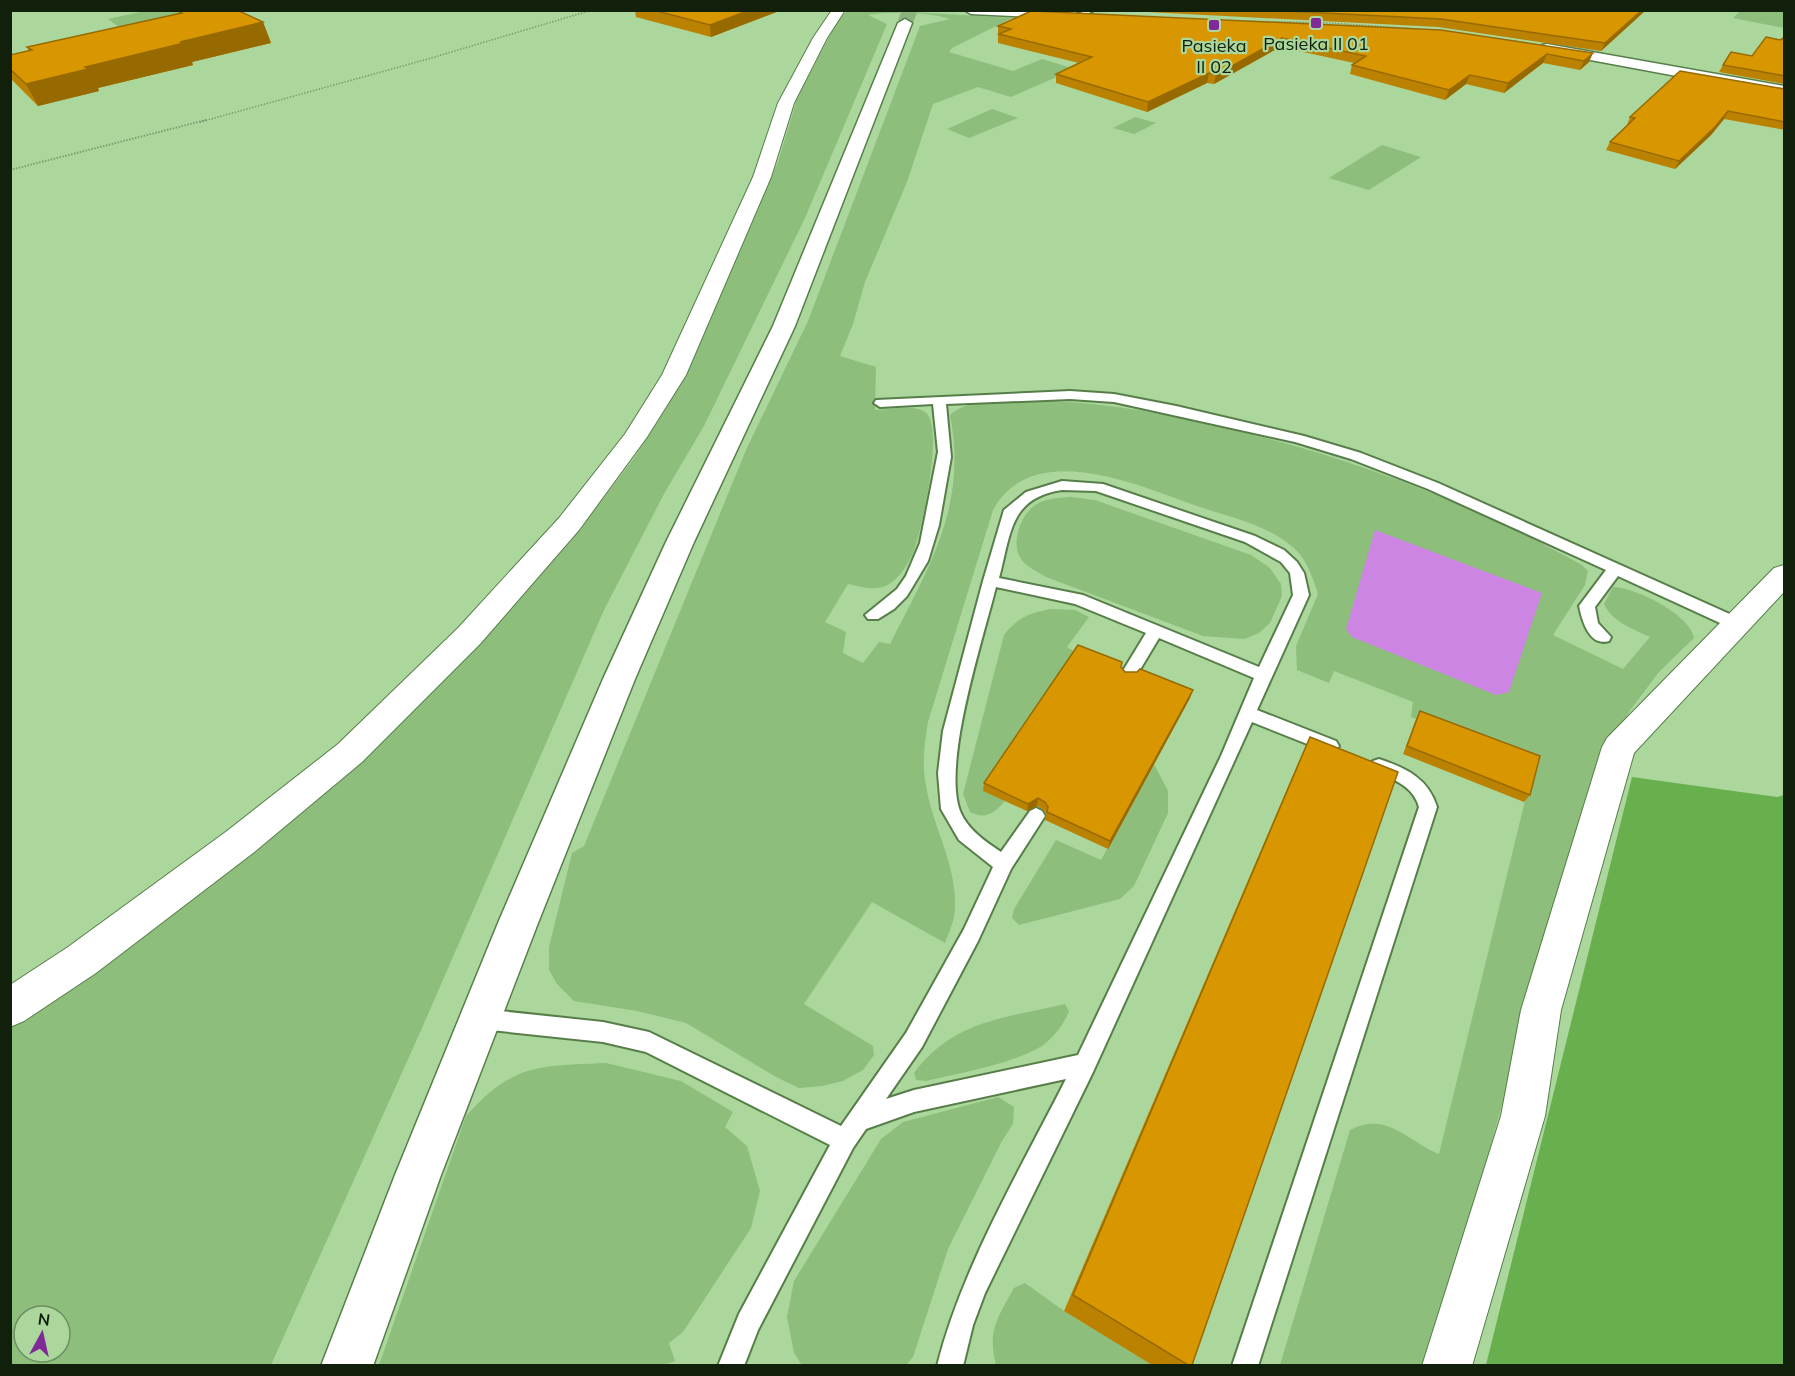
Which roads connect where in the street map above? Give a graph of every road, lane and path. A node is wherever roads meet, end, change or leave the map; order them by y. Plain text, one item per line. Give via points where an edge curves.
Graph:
1 (592, 10) edge
2 (839, 10) edge
3 (971, 10) edge
4 (1090, 14) edge
5 (1233, 21) edge
6 (905, 23) tunnel mouth
7 (1424, 30) edge
8 (1533, 45) edge
9 (1785, 91) edge
10 (10, 170) edge
11 (939, 400) junction
12 (880, 403) dead end
13 (1615, 569) junction
14 (1785, 575) edge
15 (990, 581) junction
16 (873, 615) dead end
17 (1737, 624) junction
18 (1156, 630) junction
19 (1603, 637) dead end
20 (1129, 674) edge
21 (1263, 675) junction
22 (1248, 713) junction
23 (1036, 816) dead end
24 (1004, 864) junction
25 (10, 1008) edge
26 (481, 1019) junction
27 (1084, 1064) junction
28 (859, 1120) junction
29 (845, 1140) junction
30 (347, 1365) edge
31 (731, 1365) edge
32 (950, 1365) edge
33 (1245, 1365) edge
34 (1447, 1365) edge

1 - 10 path via 207,120
2 - 25 street via 819,38 786,103 762,177 674,375 635,436 569,524 470,636 350,753 240,842 82,960
3 - 4 main road
5 - 7 path
6 - 26 main road via 784,326 661,582
8 - 9 main road
11 - 12 lane
11 - 13 lane via 1070,395 1114,398 1253,428 1356,456
11 - 16 lane via 945,448 926,551 910,583 888,607
13 - 17 lane
13 - 19 lane via 1587,606 1591,625
14 - 17 street
15 - 18 lane via 1078,599
15 - 21 lane via 1011,510 1037,490 1058,486 1098,487 1250,539 1289,560 1301,581 1301,595
15 - 24 lane via 957,710 945,779 959,827 976,845
17 - 34 street via 1619,747 1541,1010 1523,1116
18 - 20 lane
18 - 21 lane
21 - 22 lane
22 - 27 lane
22 - 33 lane via 1414,782 1423,790 1428,807
23 - 24 lane
24 - 28 lane via 914,1040
26 - 29 lane via 603,1032 649,1042
26 - 30 main road
27 - 28 lane via 914,1101
27 - 32 lane via 975,1287
28 - 29 lane
29 - 31 lane via 747,1323

